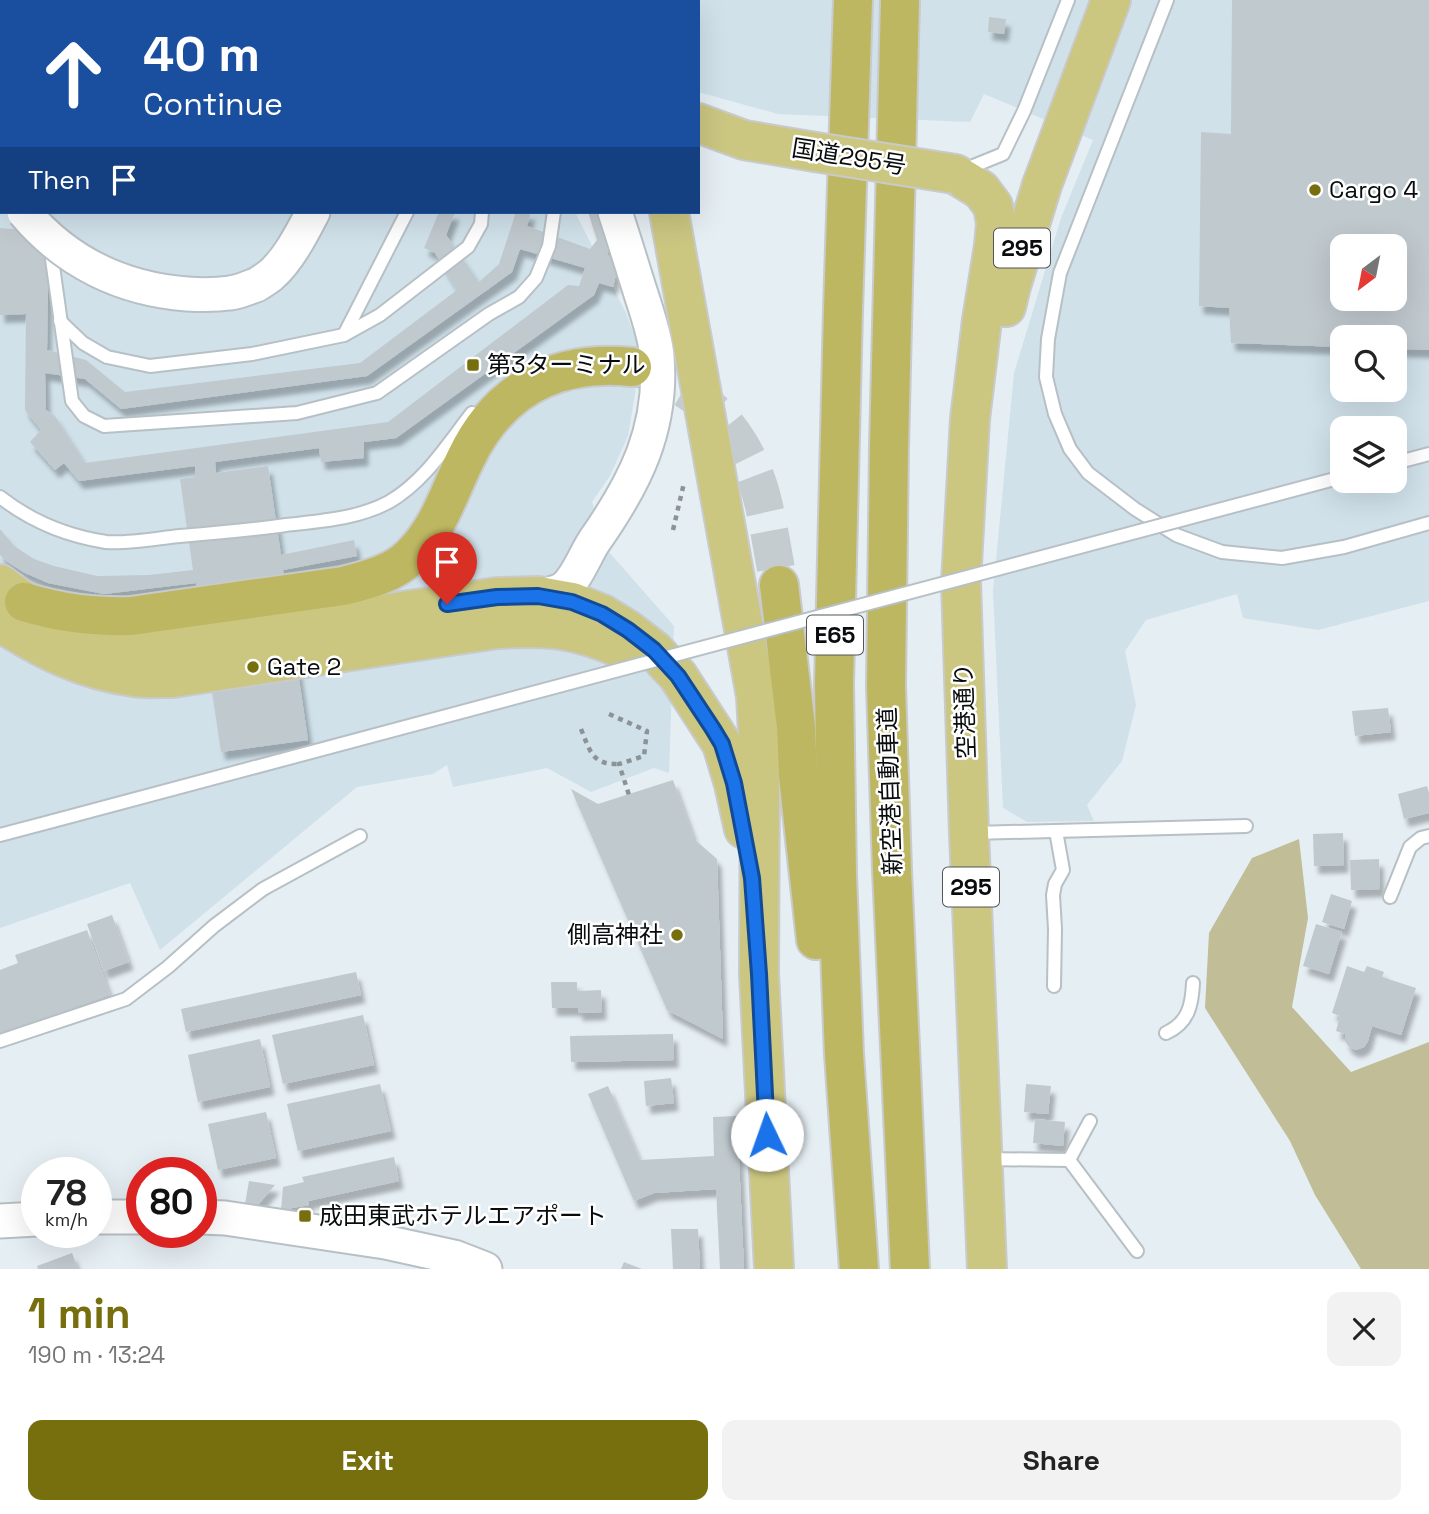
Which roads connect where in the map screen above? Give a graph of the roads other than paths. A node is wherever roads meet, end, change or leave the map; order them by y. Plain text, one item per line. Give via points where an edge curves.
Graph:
1 (853, 0) edge
2 (900, 0) edge
3 (927, 0) edge
4 (1068, 0) edge
5 (1111, 0) edge
6 (1167, 0) edge
7 (700, 124) edge
8 (744, 139) junction
9 (700, 145) edge
10 (955, 174) junction
11 (26, 214) edge
12 (45, 214) edge
13 (312, 214) edge
14 (406, 214) edge
15 (482, 214) edge
16 (554, 214) edge
17 (616, 214) edge
18 (658, 214) edge
19 (669, 214) edge
20 (686, 304) junction
21 (893, 312) junction
22 (60, 320) junction
23 (344, 335) junction
24 (587, 366) junction
25 (632, 367) tunnel mouth
26 (520, 376) dead end
27 (479, 406) dead end
28 (1429, 454) edge
29 (1407, 460) edge
30 (1330, 480) edge
31 (0, 498) edge
32 (966, 505) junction
33 (1429, 523) edge
34 (779, 585) tunnel mouth
35 (538, 596) junction
36 (8, 603) edge
37 (703, 714) junction
38 (1246, 826) dead end
39 (1056, 831) junction
40 (969, 833) junction
41 (0, 835) edge
42 (360, 836) dead end
43 (1429, 836) edge
44 (1390, 897) dead end
45 (759, 974) junction
46 (1193, 983) dead end
47 (1054, 986) dead end
48 (1166, 1033) dead end
49 (0, 1041) edge
50 (1090, 1121) dead end
51 (982, 1158) junction
52 (1069, 1160) junction
53 (217, 1218) edge
54 (21, 1220) edge
55 (0, 1221) edge
56 (1137, 1251) dead end
57 (485, 1269) edge
58 (774, 1269) edge
59 (853, 1269) edge
60 (859, 1269) edge
61 (910, 1269) edge
62 (987, 1269) edge

1 - 60 highway, E65 via 834,684 844,1054
2 - 21 highway, E65
3 - 21 highway via 909,222
4 - 10 lane via 1003,154
5 - 32 highway, 295 via 1042,185 1011,286
6 - 33 lane via 1060,273 1046,377 1070,449 1088,473 1135,509 1177,535 1222,552 1282,558 1344,547
7 - 8 highway, 295
8 - 9 highway, 295
8 - 10 highway, 国道295号 / 295, bridge
10 - 32 highway, 空港通り / 295 via 981,190 993,206 996,223 970,419
11 - 13 street, bridge via 60,247 120,281 167,293 210,295 233,293 271,275
12 - 22 lane
14 - 23 lane
15 - 23 lane via 468,247 380,316
16 - 22 lane via 549,246 536,278 519,298 377,393 297,414 104,426 84,416 72,401
17 - 35 street via 657,354 653,427 629,486 573,578 561,591
18 - 20 highway
19 - 20 highway
20 - 45 highway via 757,696
21 - 61 highway, 新空港自動車道 / E65 via 886,686
22 - 23 lane via 83,343 107,357 150,366 252,354
24 - 25 highway
24 - 26 lane
24 - 36 highway via 545,378 508,400 479,435 426,538 410,557 367,580 131,616 96,617
27 - 31 lane via 416,481 390,501 328,521 110,542 43,525
28 - 29 lane
30 - 41 lane, bridge
32 - 40 highway, 空港通り / 295 via 961,582
34 - 59 highway
35 - 36 highway via 497,597 175,645 138,645 93,636
35 - 37 highway via 572,602 628,630 678,676
36 - 37 highway via 30,641 99,671 137,677 172,678 497,629 565,629 627,651 679,686
37 - 45 highway via 722,744 737,794 752,878
38 - 39 lane
39 - 40 lane
39 - 47 lane via 1063,870 1053,895
40 - 51 highway, 空港通り / 295
42 - 49 lane via 263,889 126,999
43 - 44 lane via 1410,847
45 - 58 highway
46 - 48 lane via 1192,1005 1177,1028
50 - 52 lane
51 - 52 lane
51 - 62 highway, 空港通り / 295
52 - 56 lane
53 - 57 street via 384,1242 454,1257
54 - 55 street

